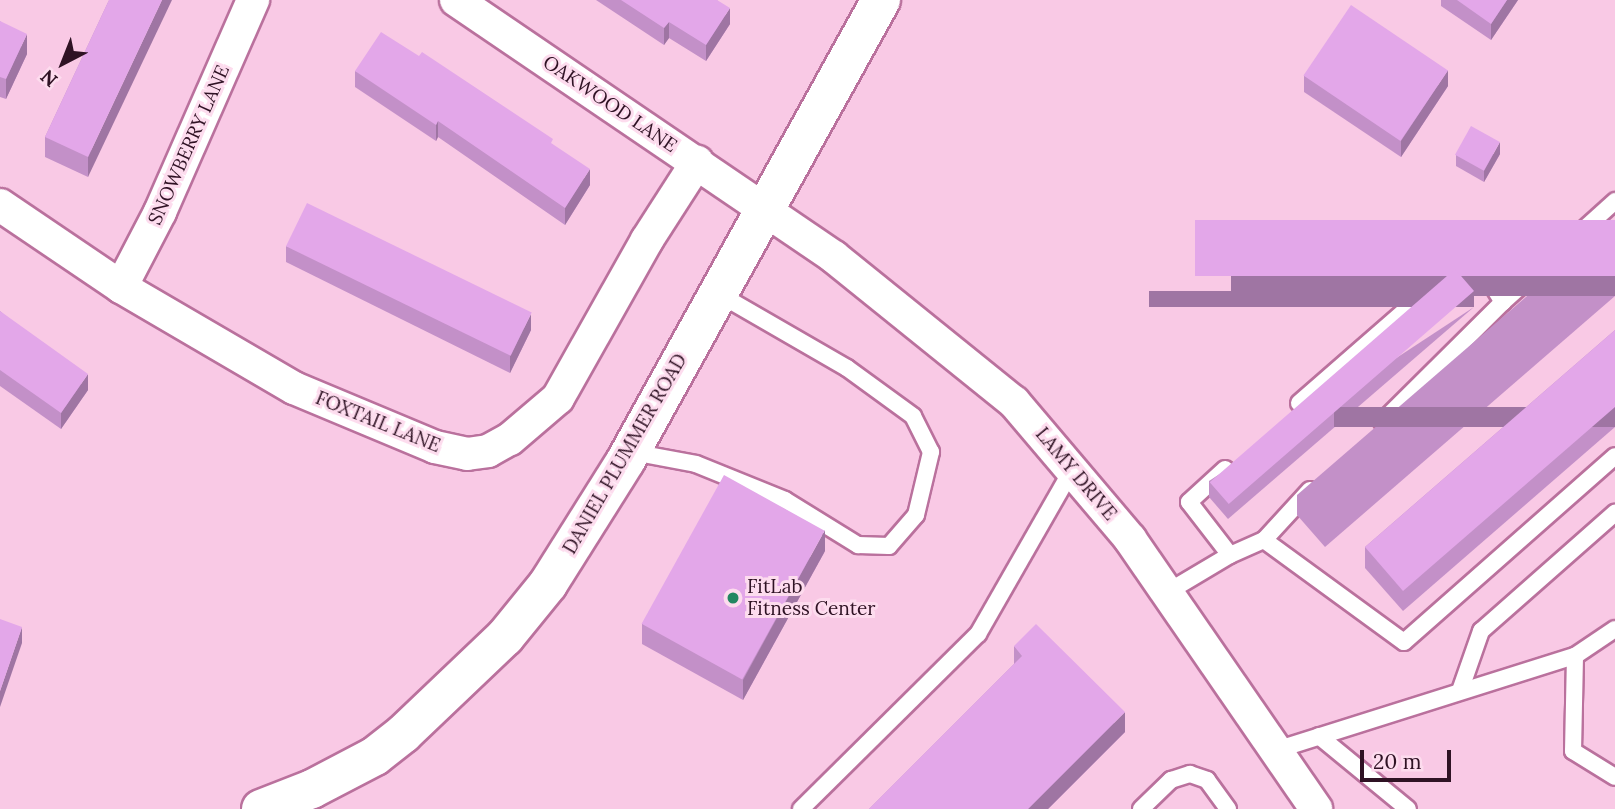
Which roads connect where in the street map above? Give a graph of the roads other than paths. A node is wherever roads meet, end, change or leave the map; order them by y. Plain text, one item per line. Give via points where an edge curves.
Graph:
1 (253, 0) edge
2 (456, 0) edge
3 (881, 0) edge
4 (697, 162) junction
5 (1615, 201) edge
6 (0, 205) edge
7 (762, 210) junction
8 (121, 287) junction
9 (717, 293) junction
10 (1503, 302) junction
11 (1283, 418) edge
12 (1367, 437) edge
13 (630, 451) junction
14 (1241, 455) edge
15 (1615, 456) edge
16 (1073, 468) junction
17 (1326, 475) edge
18 (1615, 513) edge
19 (1264, 540) junction
20 (1230, 555) junction
21 (1166, 593) junction
22 (1615, 629) edge
23 (1575, 656) junction
24 (1460, 691) junction
25 (1319, 736) junction
26 (1273, 751) junction
27 (1615, 777) edge
28 (261, 809) edge
29 (801, 809) edge
30 (1141, 809) edge
31 (1228, 809) edge
32 (1316, 809) edge
33 (1408, 809) edge

1 - 8 street, SNOWBERRY LANE via 160,212
2 - 4 street, OAKWOOD LANE
3 - 7 street, DANIEL PLUMMER ROAD
4 - 7 street, OAKWOOD LANE
4 - 8 street, FOXTAIL LANE via 558,398 533,423 488,451 467,454 435,447 294,388
5 - 10 lane
6 - 8 street, FOXTAIL LANE
7 - 9 street, DANIEL PLUMMER ROAD
7 - 16 street, LAMY DRIVE via 834,257 960,354 1014,402
9 - 13 street, DANIEL PLUMMER ROAD
9 - 13 lane via 847,368 913,416 932,452 916,514 889,546 858,545 785,500 696,464
10 - 11 lane via 1486,275 1447,274
10 - 12 lane
13 - 28 street, DANIEL PLUMMER ROAD via 548,584 456,688 374,756
14 - 20 lane via 1189,502
15 - 19 lane via 1405,642
16 - 21 street, LAMY DRIVE
16 - 29 lane via 978,634
17 - 19 lane
18 - 24 lane via 1481,631
19 - 20 lane
20 - 21 lane
21 - 26 street, LAMY DRIVE
22 - 23 lane
23 - 24 lane
23 - 27 lane via 1573,751
24 - 25 lane
25 - 26 lane
25 - 33 lane
26 - 32 street, LAMY DRIVE
30 - 31 lane via 1171,780 1190,774 1207,780

